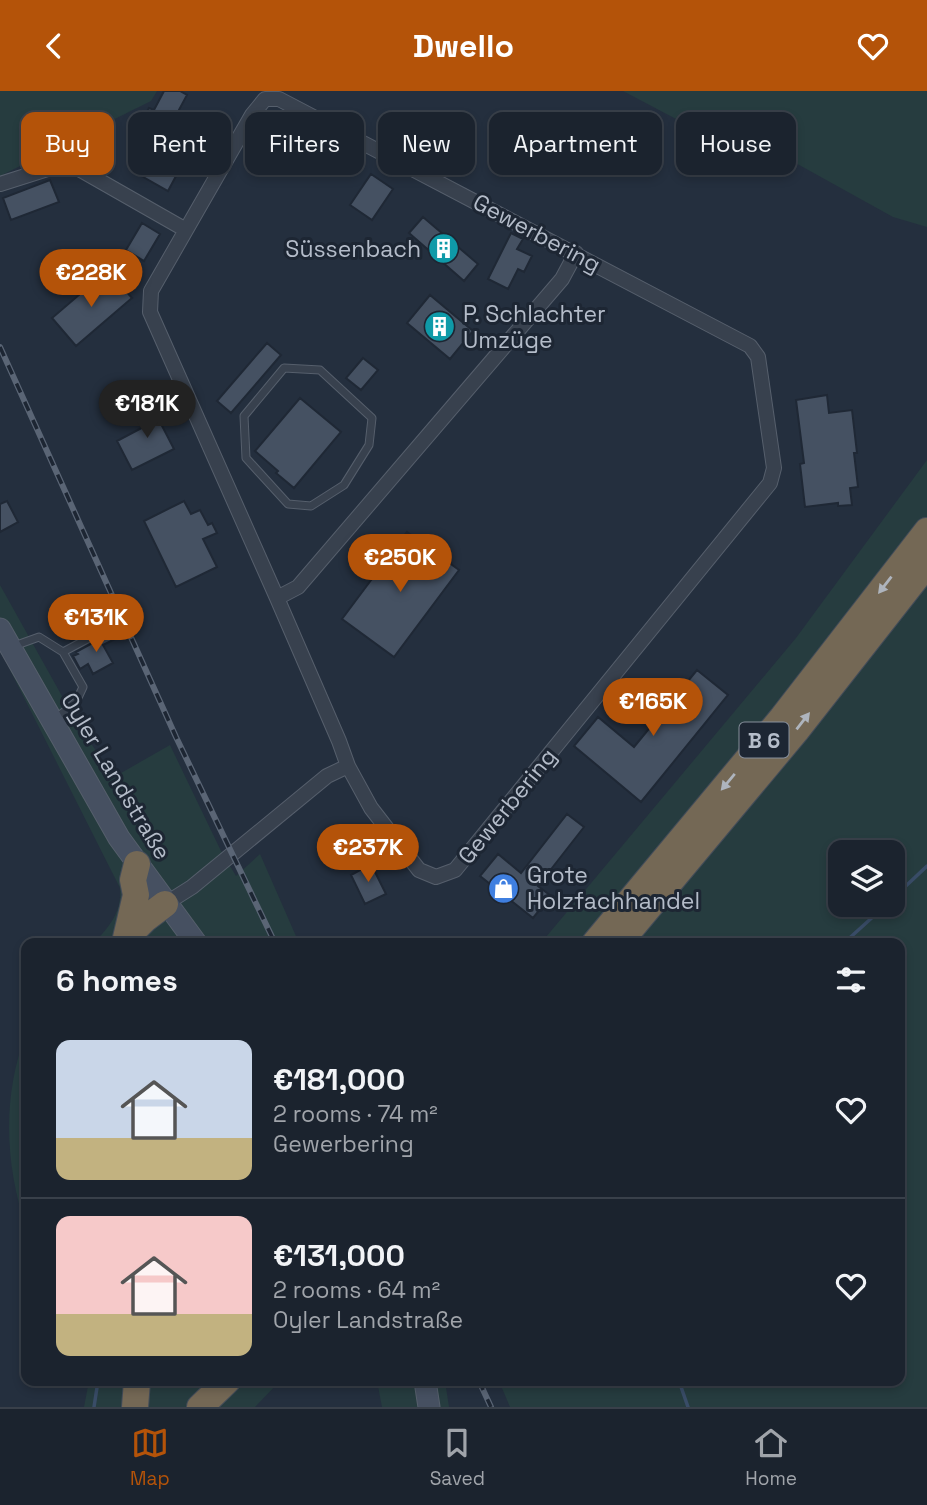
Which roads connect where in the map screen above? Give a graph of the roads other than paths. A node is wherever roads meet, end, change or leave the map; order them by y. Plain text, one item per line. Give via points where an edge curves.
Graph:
1 (265, 95) edge
2 (0, 184) edge
3 (186, 230) junction
4 (576, 253) junction
5 (344, 485) joint
6 (927, 531) edge
7 (927, 564) edge
8 (277, 598) junction
9 (101, 611) dead end
10 (5, 638) edge
11 (63, 652) junction
12 (51, 722) junction
13 (348, 766) junction
14 (137, 864) junction
15 (165, 905) junction
16 (124, 938) edge
17 (126, 938) edge
18 (192, 938) edge
19 (599, 938) edge
20 (624, 938) edge
21 (137, 1386) edge
22 (203, 1386) edge
23 (223, 1386) edge
24 (226, 1386) edge
25 (426, 1386) edge
26 (135, 1407) edge
27 (183, 1407) edge
28 (200, 1407) edge
29 (211, 1407) edge
30 (429, 1407) edge

1 - 3 street, Gewerbering
1 - 4 street, Gewerbering
2 - 3 street via 63,164
3 - 8 street, Gewerbering via 151,291 150,312
4 - 8 street via 562,279 298,587
4 - 13 street, Gewerbering via 750,346 758,357 774,468 770,483 455,870 436,877 419,870 371,808
5 - 5 lane via 369,445 372,418 320,370 284,368 244,416 246,458 288,504 311,506
6 -> 19 highway, B 6 via 782,718
20 -> 7 highway, B 6
8 - 13 street, Gewerbering
9 - 11 lane via 108,628
10 - 11 lane via 39,637
10 - 12 main road, Oyler Landstraße
11 - 12 lane via 83,687 76,702
12 - 14 main road, Oyler Landstraße
13 - 15 street via 327,776
14 - 15 main road, Oyler Landstraße
14 - 16 highway via 136,895
15 - 17 highway
15 - 18 main road, Oyler Landstraße
21 - 26 highway
22 - 27 highway
23 - 28 highway
24 - 29 highway
25 - 30 main road

